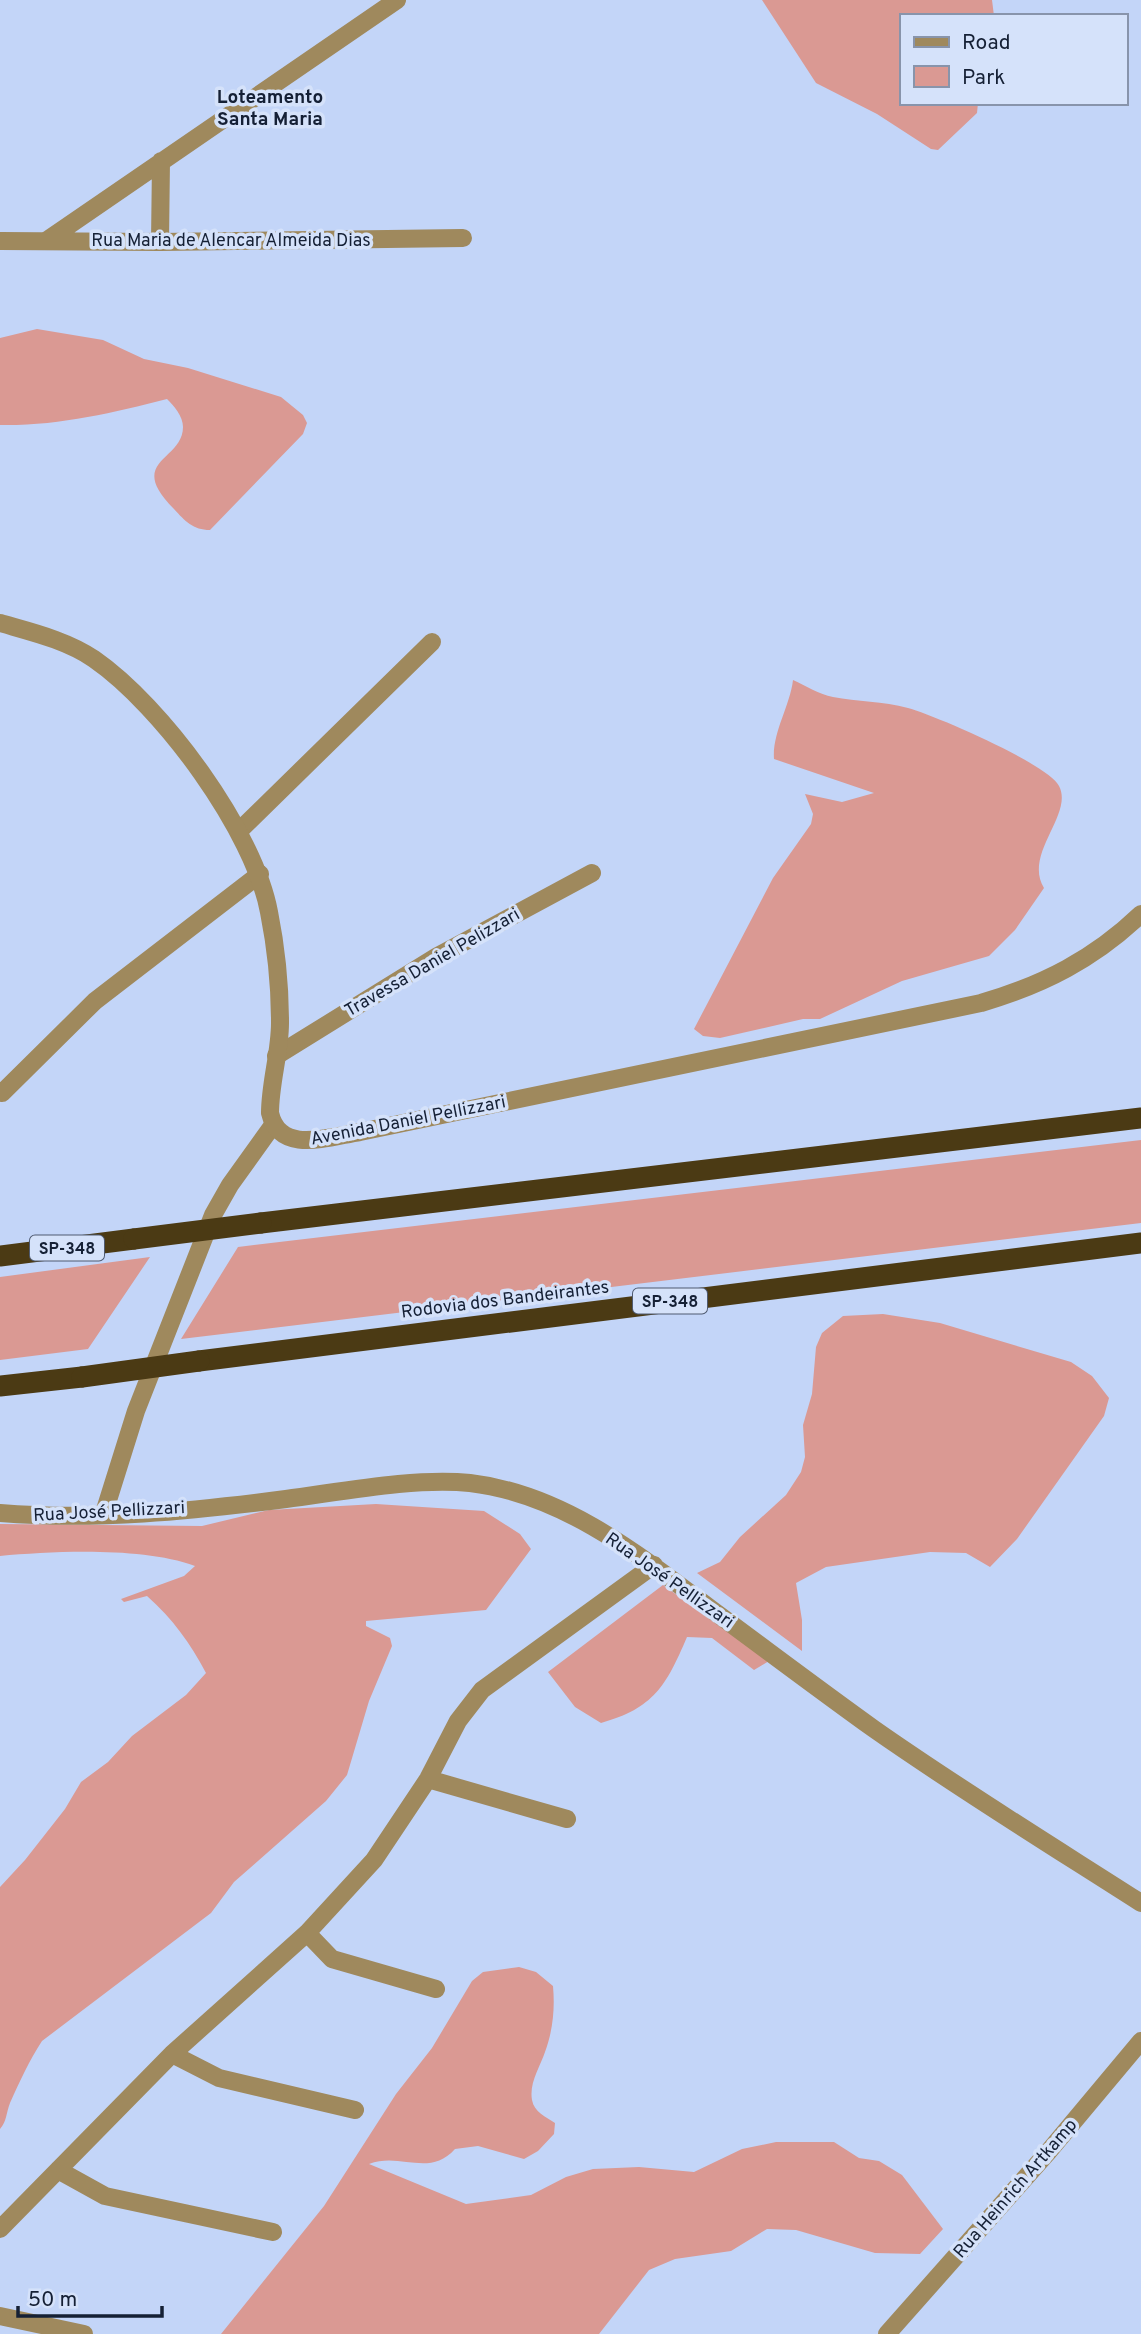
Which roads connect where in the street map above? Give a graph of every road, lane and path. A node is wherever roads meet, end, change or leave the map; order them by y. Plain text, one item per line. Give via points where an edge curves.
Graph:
1 (397, 0) edge
2 (162, 161) junction
3 (463, 238) dead end
4 (0, 241) edge
5 (46, 241) junction
6 (160, 242) junction
7 (0, 623) edge
8 (432, 642) dead end
9 (240, 830) junction
10 (592, 873) dead end
11 (260, 874) junction
12 (1141, 914) edge
13 (276, 1056) junction
14 (2, 1093) dead end
15 (1141, 1118) edge
16 (273, 1125) junction
17 (1141, 1242) edge
18 (0, 1256) edge
19 (0, 1386) edge
20 (0, 1513) edge
21 (104, 1513) junction
22 (654, 1565) junction
23 (428, 1779) junction
24 (567, 1819) dead end
25 (1141, 1903) edge
26 (307, 1933) junction
27 (436, 1989) dead end
28 (1141, 2041) edge
29 (172, 2054) junction
30 (355, 2110) dead end
31 (58, 2170) junction
32 (0, 2229) edge
33 (273, 2232) dead end
34 (0, 2316) edge
35 (84, 2334) edge
36 (887, 2334) edge

1 - 2 street
2 - 5 street
2 - 6 street
3 - 6 street, Rua Maria de Alencar Almeida Dias
4 - 5 street, Rua Maria de Alencar Almeida Dias
5 - 6 street, Rua Maria de Alencar Almeida Dias
7 - 9 street via 46,636 92,658 133,691 166,728
8 - 9 street
9 - 11 street
10 - 13 street, Travessa Daniel Pelizzari via 436,957
11 - 13 street via 270,913 277,984 280,1025
11 - 14 street via 95,1001
12 - 16 street, Avenida Daniel Pellizzari via 1118,937 1072,969 1027,990 981,1003 360,1132 306,1141 289,1139
13 - 16 street via 270,1095
15 - 18 highway, SP-348, bridge
16 - 21 street via 213,1215 136,1411
17 - 19 highway, Rodovia dos Bandeirantes / SP-348, bridge
20 - 21 street, Rua José Pellizzari
21 - 22 street, Rua José Pellizzari via 268,1501 389,1485 468,1483 555,1508
22 - 23 street via 482,1690 458,1721
22 - 25 street, Rua José Pellizzari via 875,1729
23 - 24 street
23 - 26 street via 374,1860
26 - 27 street via 332,1959
26 - 29 street
28 - 36 street, Rua Heinrich Artkamp
29 - 30 street via 219,2078
29 - 31 street
31 - 32 street
31 - 33 street via 105,2196
34 - 35 street

